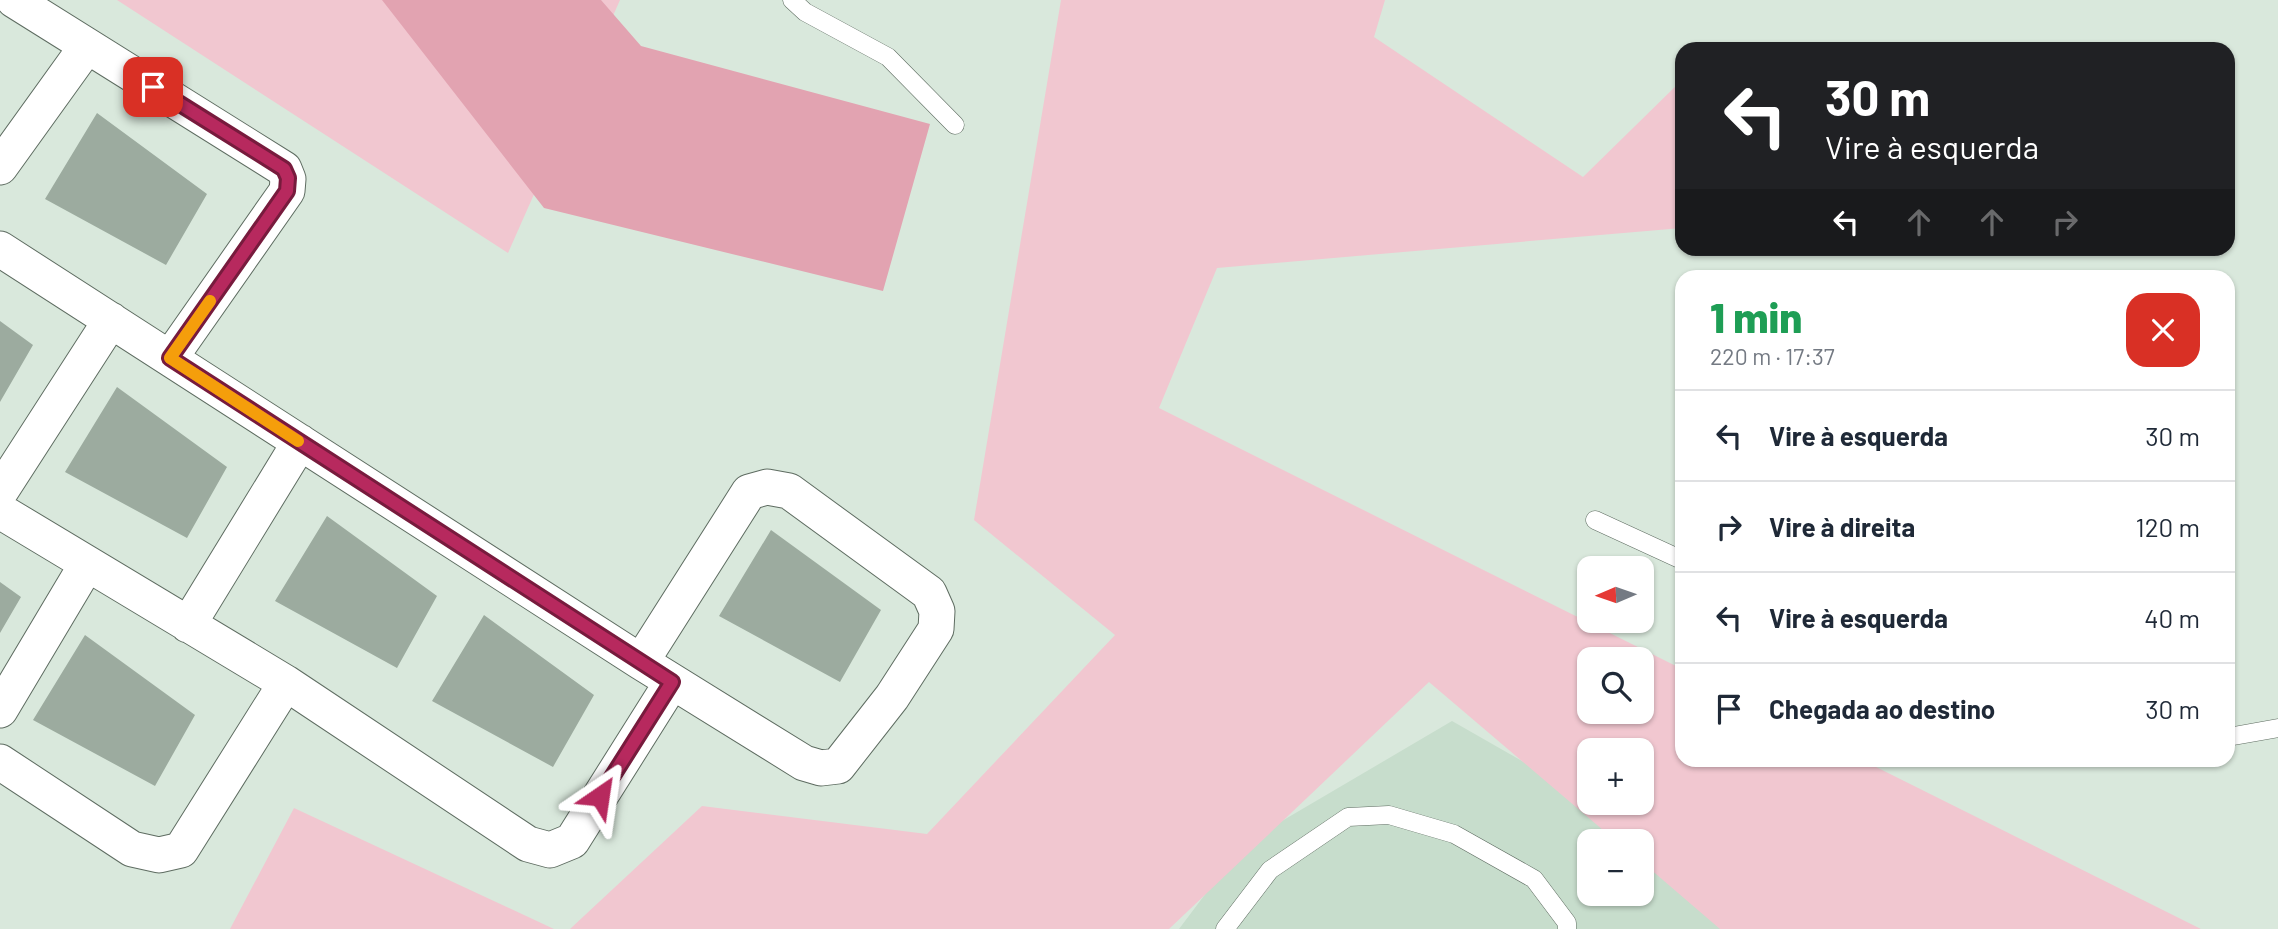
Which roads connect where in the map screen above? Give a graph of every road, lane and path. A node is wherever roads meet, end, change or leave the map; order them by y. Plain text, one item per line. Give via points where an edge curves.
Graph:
1 (14, 0) edge
2 (792, 0) edge
3 (87, 46) junction
4 (955, 125) dead end
5 (0, 167) edge
6 (0, 249) edge
7 (111, 320) junction
8 (170, 358) junction
9 (300, 442) junction
10 (0, 492) edge
11 (0, 511) edge
12 (1595, 520) dead end
13 (1675, 557) edge
14 (87, 564) junction
15 (188, 625) junction
16 (641, 662) junction
17 (672, 682) junction
18 (286, 683) junction
19 (0, 710) edge
20 (2278, 728) edge
21 (2235, 736) edge
22 (0, 762) edge
23 (1225, 929) edge
24 (1567, 929) edge

1 - 3 street
2 - 4 lane via 805,12 888,57
3 - 5 street
3 - 8 street via 284,169 288,178 287,191
6 - 7 street
7 - 8 street
7 - 10 street
8 - 9 street
9 - 15 street
9 - 16 street
11 - 14 street
12 - 13 lane
14 - 15 street
14 - 19 street
15 - 18 street
16 - 17 street
16 - 17 street via 749,492 767,487 789,491 929,593 937,611 936,629 892,697 838,766 804,763
17 - 18 street via 572,841 550,850 528,844
18 - 22 street via 181,850 159,855 132,849
20 - 21 lane
23 - 24 lane via 1270,870 1348,817 1389,815 1454,834 1534,879

